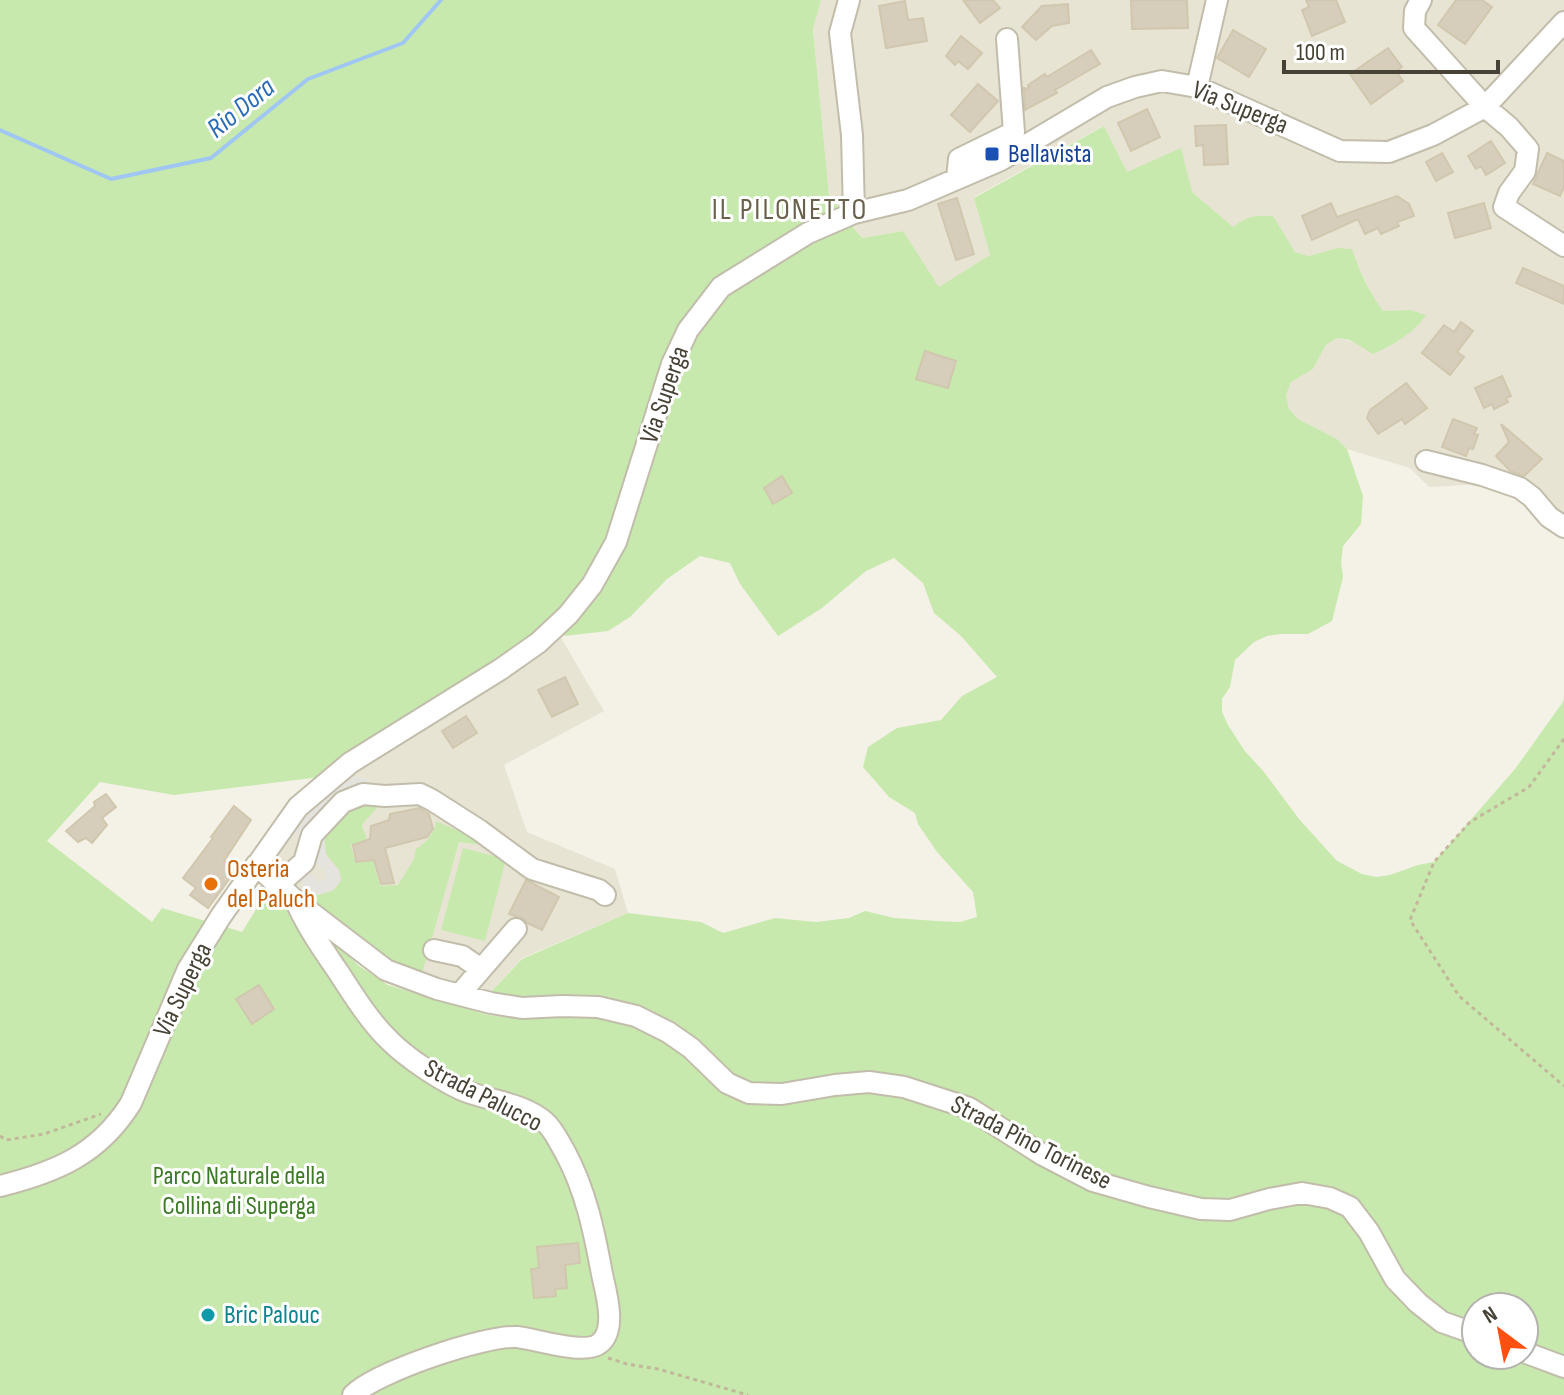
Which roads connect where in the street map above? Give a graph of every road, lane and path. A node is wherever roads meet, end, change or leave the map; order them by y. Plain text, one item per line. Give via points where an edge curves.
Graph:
1 (849, 0) edge
2 (1217, 0) edge
3 (1421, 0) edge
4 (1564, 22) edge
5 (1007, 39) dead end
6 (1197, 87) junction
7 (1485, 107) junction
8 (957, 178) junction
9 (854, 213) junction
10 (1564, 246) edge
11 (1426, 461) dead end
12 (1564, 527) edge
13 (1564, 739) edge
14 (256, 865) junction
15 (278, 885) junction
16 (605, 895) dead end
17 (297, 902) junction
18 (516, 929) dead end
19 (434, 950) dead end
20 (481, 969) junction
21 (459, 995) junction
22 (1564, 1086) edge
23 (102, 1113) dead end
24 (0, 1136) edge
25 (0, 1186) edge
26 (1460, 1328) edge
27 (593, 1348) junction
28 (1540, 1358) edge
29 (1564, 1367) edge
30 (353, 1395) edge
31 (748, 1395) edge

1 - 9 street via 840,33 852,135
2 - 6 street
3 - 7 street via 1414,28
4 - 7 street, Via Superga
5 - 8 street via 1014,132 959,159
6 - 7 street, Via Superga via 1340,151 1389,152
6 - 8 street, Via Superga via 1162,81 1107,97 1001,160
7 - 10 street via 1528,149 1525,171 1504,207
8 - 9 street, Via Superga via 908,200
9 - 14 street, Via Superga via 808,233 721,287 688,330 672,364 616,542 568,615 501,669 350,763 298,807
11 - 12 street via 1520,488
13 - 22 path via 1529,787 1470,822 1434,862 1410,920 1459,996
14 - 15 street, Strada Pino Torinese
14 - 25 street, Via Superga via 188,969 119,1121 60,1168
15 - 16 street via 304,862 312,835 343,802 363,794 420,794 532,869
15 - 17 street, Strada Pino Torinese
17 - 21 street, Strada Pino Torinese via 386,970
17 - 27 street, Strada Palucco via 307,926 390,1042 461,1090 514,1105 544,1121 556,1136 592,1217 609,1310 608,1331
18 - 20 street
19 - 20 street via 462,956
20 - 21 street
21 - 26 street, Strada Pino Torinese via 522,1008 598,1007 636,1016 668,1032 727,1083 749,1093 782,1094 869,1082 931,1094 969,1108 1093,1181 1149,1197 1230,1210 1302,1193 1330,1198 1350,1207 1395,1279 1418,1303
23 - 24 path via 44,1134 6,1140
27 - 30 street via 501,1337 385,1375
27 - 31 path via 615,1360
28 - 29 street

